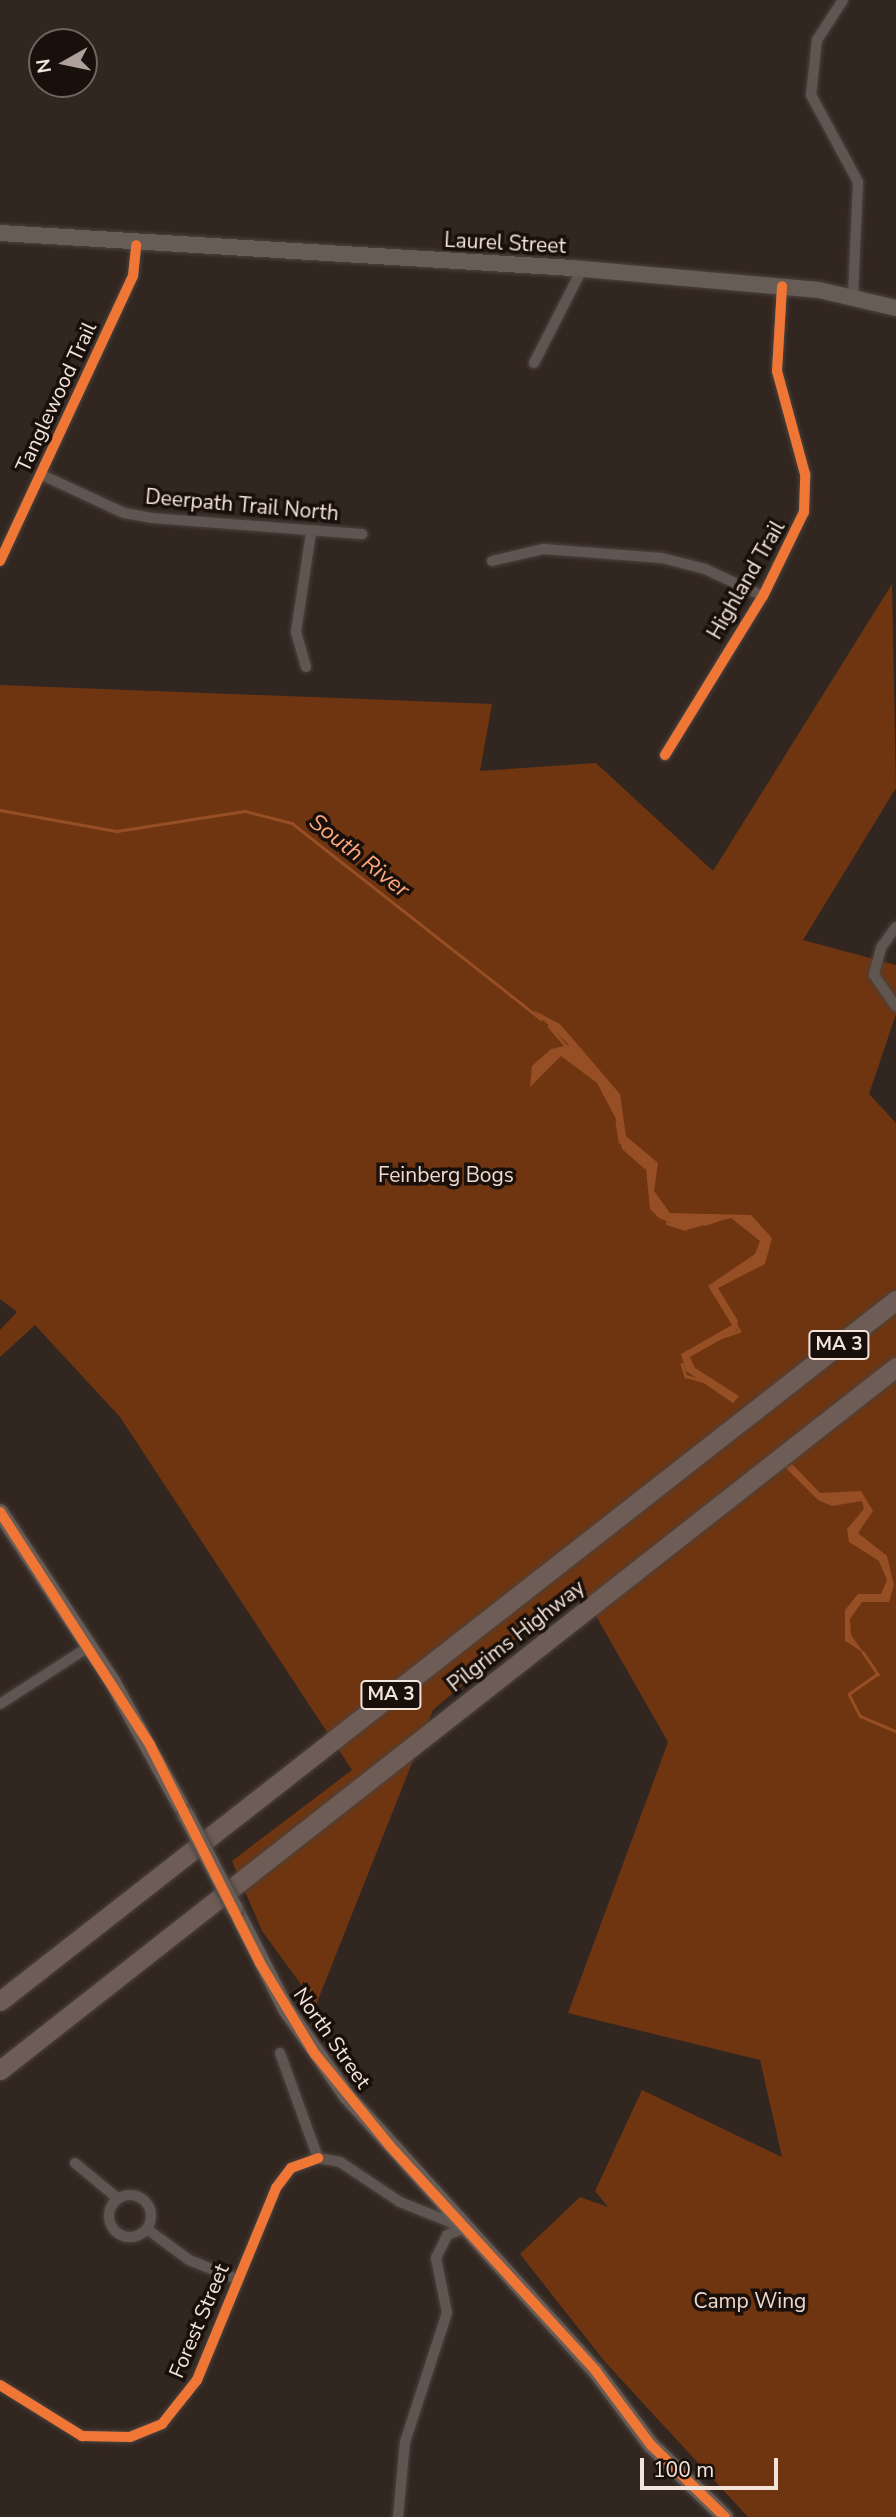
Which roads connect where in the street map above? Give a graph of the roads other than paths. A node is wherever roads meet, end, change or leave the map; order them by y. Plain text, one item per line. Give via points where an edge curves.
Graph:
1 (843, 0) edge
2 (0, 233) edge
3 (136, 245) junction
4 (582, 269) junction
5 (782, 286) junction
6 (853, 295) junction
7 (896, 308) edge
8 (534, 363) dead end
9 (42, 475) junction
10 (311, 533) junction
11 (362, 534) dead end
12 (0, 561) edge
13 (492, 561) dead end
14 (763, 596) junction
15 (306, 667) dead end
16 (665, 755) dead end
17 (896, 927) edge
18 (896, 1006) edge
19 (896, 1300) edge
20 (896, 1367) edge
21 (0, 1512) edge
22 (90, 1646) junction
23 (0, 1704) edge
24 (0, 2001) edge
25 (280, 2053) dead end
26 (0, 2070) edge
27 (318, 2158) junction
28 (75, 2163) dead end
29 (117, 2198) junction
30 (465, 2228) junction
31 (147, 2229) junction
32 (237, 2279) junction
33 (0, 2385) edge
34 (398, 2517) edge
35 (725, 2517) edge

1 - 6 street via 817,40 811,95 858,182
2 - 3 street, Laurel Street
3 - 4 street, Laurel Street
3 - 9 street, Tanglewood Trail via 133,276
4 - 5 street, Laurel Street
4 - 8 street
5 - 6 street, Laurel Street
5 - 14 street, Highland Trail via 777,371 807,494 797,532
6 - 7 street, Laurel Street
9 - 10 street, Deerpath Trail North via 124,513
9 - 12 street, Tanglewood Trail
10 - 11 street, Deerpath Trail North
10 - 15 street via 296,632
13 - 14 street via 543,549 662,558 705,569
14 - 16 street, Highland Trail
17 - 18 street via 881,948 874,975
19 - 24 highway, Pilgrims Highway / MA 3
20 - 26 highway, Pilgrims Highway / MA 3
21 - 22 street, North Street
22 - 23 street
22 - 30 street, North Street, bridge via 315,2054
25 - 27 street
27 - 30 street via 340,2162 400,2202
27 - 32 street, Forest Street via 297,2164 280,2181
28 - 29 street
29 - 31 street via 143,2199 151,2216
29 - 31 street via 109,2218 115,2231 128,2237
30 - 34 street via 447,2235 436,2258 447,2313 405,2442
30 - 35 street, North Street via 595,2370 652,2445
31 - 32 street via 189,2260
32 - 33 street, Forest Street via 192,2390 152,2429 118,2438 82,2436

